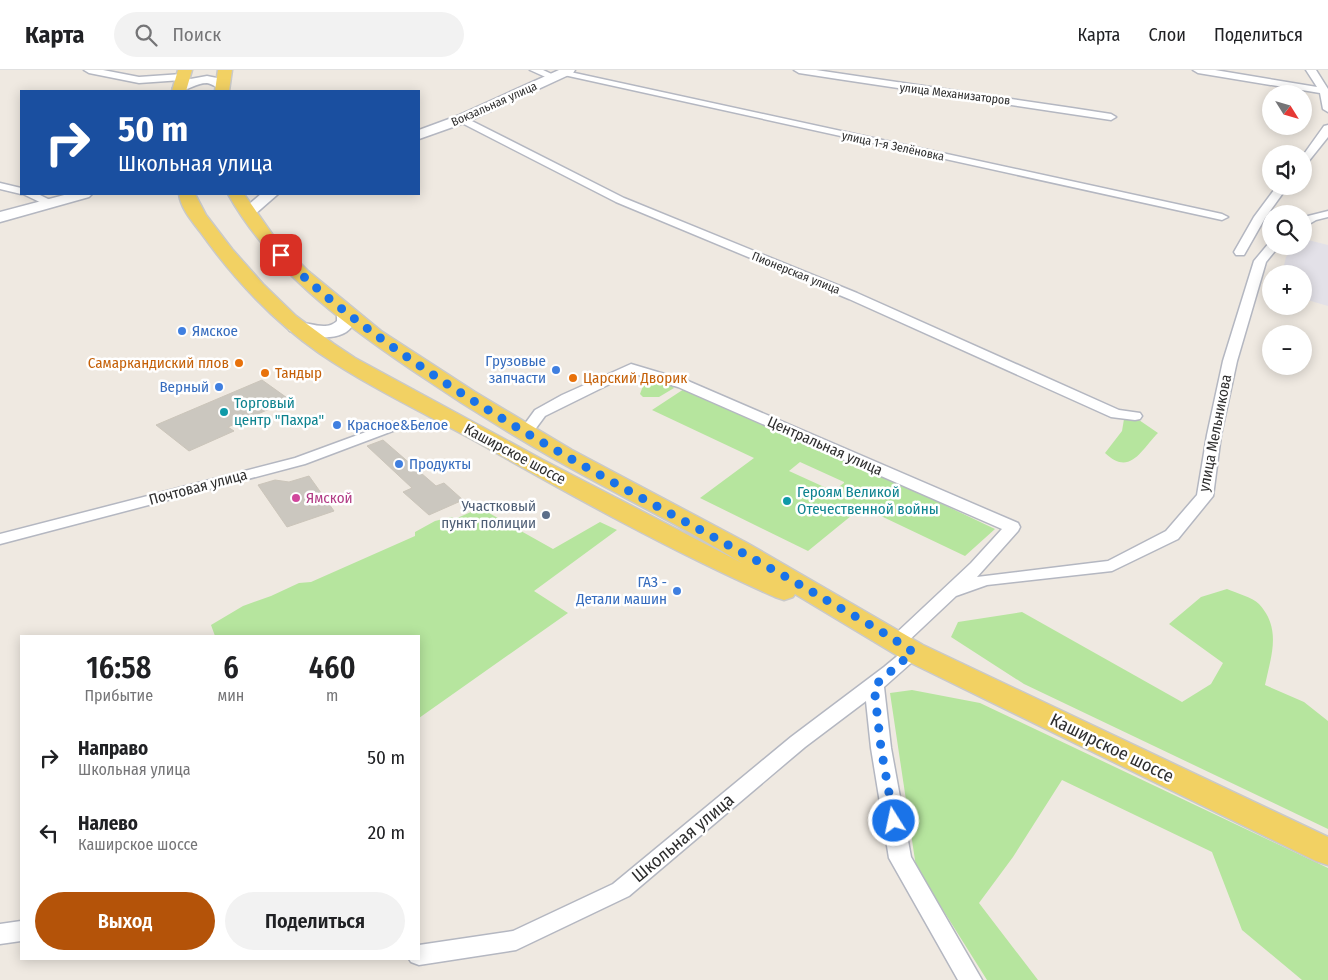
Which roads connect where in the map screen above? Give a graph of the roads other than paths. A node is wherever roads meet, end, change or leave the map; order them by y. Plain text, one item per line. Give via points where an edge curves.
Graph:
1 (90, 70) edge
2 (225, 70) edge
3 (535, 70) edge
4 (799, 70) edge
5 (1198, 70) edge
6 (1311, 70) edge
7 (562, 73) edge
8 (181, 82) edge
9 (222, 88) edge
10 (1322, 91) junction
11 (1328, 109) edge
12 (1111, 117) dead end
13 (462, 120) junction
14 (1328, 128) edge
15 (420, 135) edge
16 (1312, 151) edge
17 (0, 186) edge
18 (20, 192) edge
19 (31, 195) edge
20 (80, 195) edge
21 (185, 195) edge
22 (237, 195) edge
23 (269, 195) edge
24 (1276, 195) edge
25 (50, 203) junction
26 (248, 212) junction
27 (1328, 214) edge
28 (0, 217) edge
29 (1222, 217) dead end
30 (1312, 218) edge
31 (1240, 252) dead end
32 (1265, 255) edge
33 (346, 312) junction
34 (296, 327) junction
35 (1135, 416) dead end
36 (393, 426) dead end
37 (526, 432) junction
38 (0, 539) edge
39 (948, 593) junction
40 (906, 646) junction
41 (874, 686) junction
42 (1328, 852) edge
43 (20, 931) edge
44 (0, 934) edge
45 (420, 955) edge
46 (970, 980) edge

1 - 8 street via 139,80
2 - 9 main road
3 - 7 street, улица 1-я Зелёновка
4 - 12 street, улица Механизаторов
5 - 10 street
6 - 10 street
7 - 13 street, Вокзальная улица
7 - 29 street, улица 1-я Зелёновка
8 - 9 street via 216,81
10 - 11 street
13 - 15 street, Вокзальная улица
13 - 35 street, Пионерская улица via 620,200 853,296 1116,414
14 - 16 street
17 - 18 street
19 - 25 street
20 - 25 street
21 - 34 main road, Каширское шоссе via 231,261
22 - 26 main road, Каширское шоссе
23 - 26 street
24 - 31 street
25 - 28 street
26 - 33 main road, Каширское шоссе via 268,242 301,275
27 - 30 street
32 - 39 street, улица Мельникова via 1260,261 1230,361 1205,496 1172,536 1112,566 985,580
33 - 34 street via 346,322 329,332
33 - 37 main road, Каширское шоссе via 374,335 467,397
34 - 40 main road, Каширское шоссе via 348,362 725,566
36 - 38 street, Почтовая улица via 300,461
37 - 39 street, Центральная улица via 540,413 631,368 683,384 1012,528
37 - 40 main road, Каширское шоссе
39 - 40 street, Центральная улица
40 - 41 street, Школьная улица
40 - 42 main road, Каширское шоссе
41 - 45 street, Школьная улица via 798,742 621,890 516,940
41 - 46 street via 900,858
43 - 44 street

